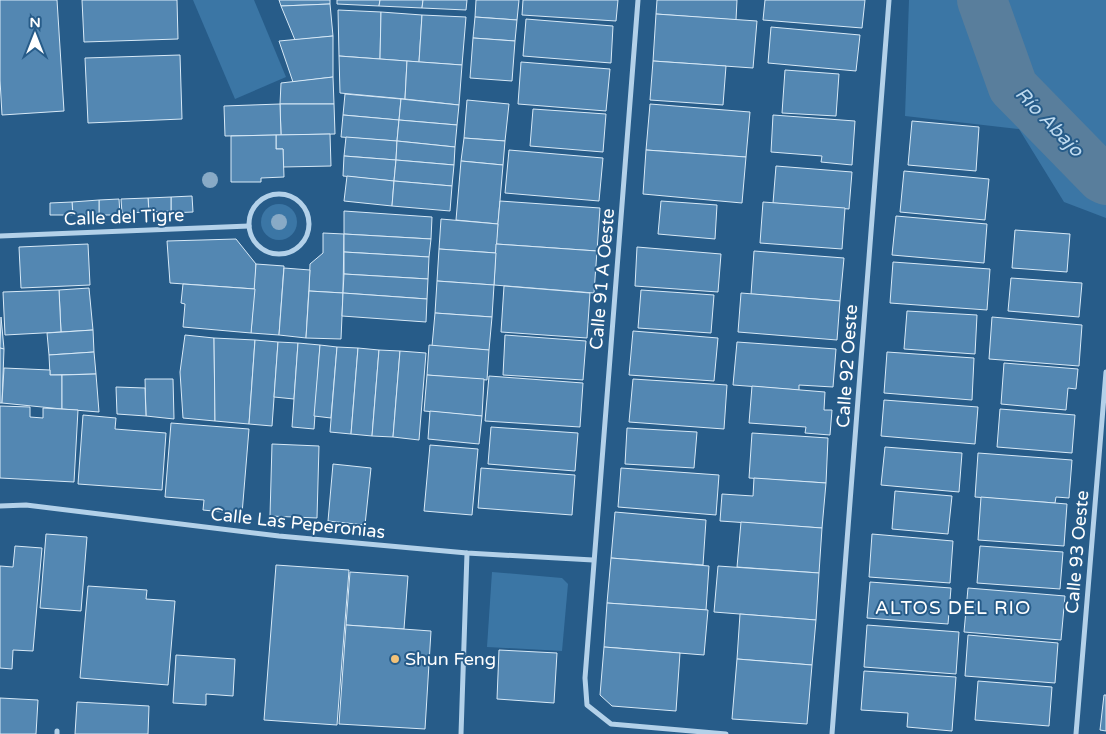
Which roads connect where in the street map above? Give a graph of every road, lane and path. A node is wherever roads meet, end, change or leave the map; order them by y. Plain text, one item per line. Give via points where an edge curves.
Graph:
1 (638, 0) edge
2 (889, 0) edge
3 (249, 226) junction
4 (0, 236) edge
5 (1106, 372) edge
6 (0, 506) edge
7 (467, 553) junction
8 (593, 560) junction
9 (461, 734) edge
10 (726, 734) edge
11 (832, 734) edge
12 (1076, 734) edge

1 - 8 street, Calle 91 A Oeste
2 - 11 street, Calle 92 Oeste
3 - 3 street via 256,244 264,250 283,253 303,240 308,218 298,201 290,196 274,194 254,207
3 - 4 street, Calle del Tigre
5 - 12 street, Calle 93 Oeste
6 - 7 street, Calle Las Peperonias via 26,506 280,536
7 - 8 street, Calle Las Peperonias
7 - 9 street
8 - 10 street, Calle 91 A Oeste via 585,678 588,705 612,724

